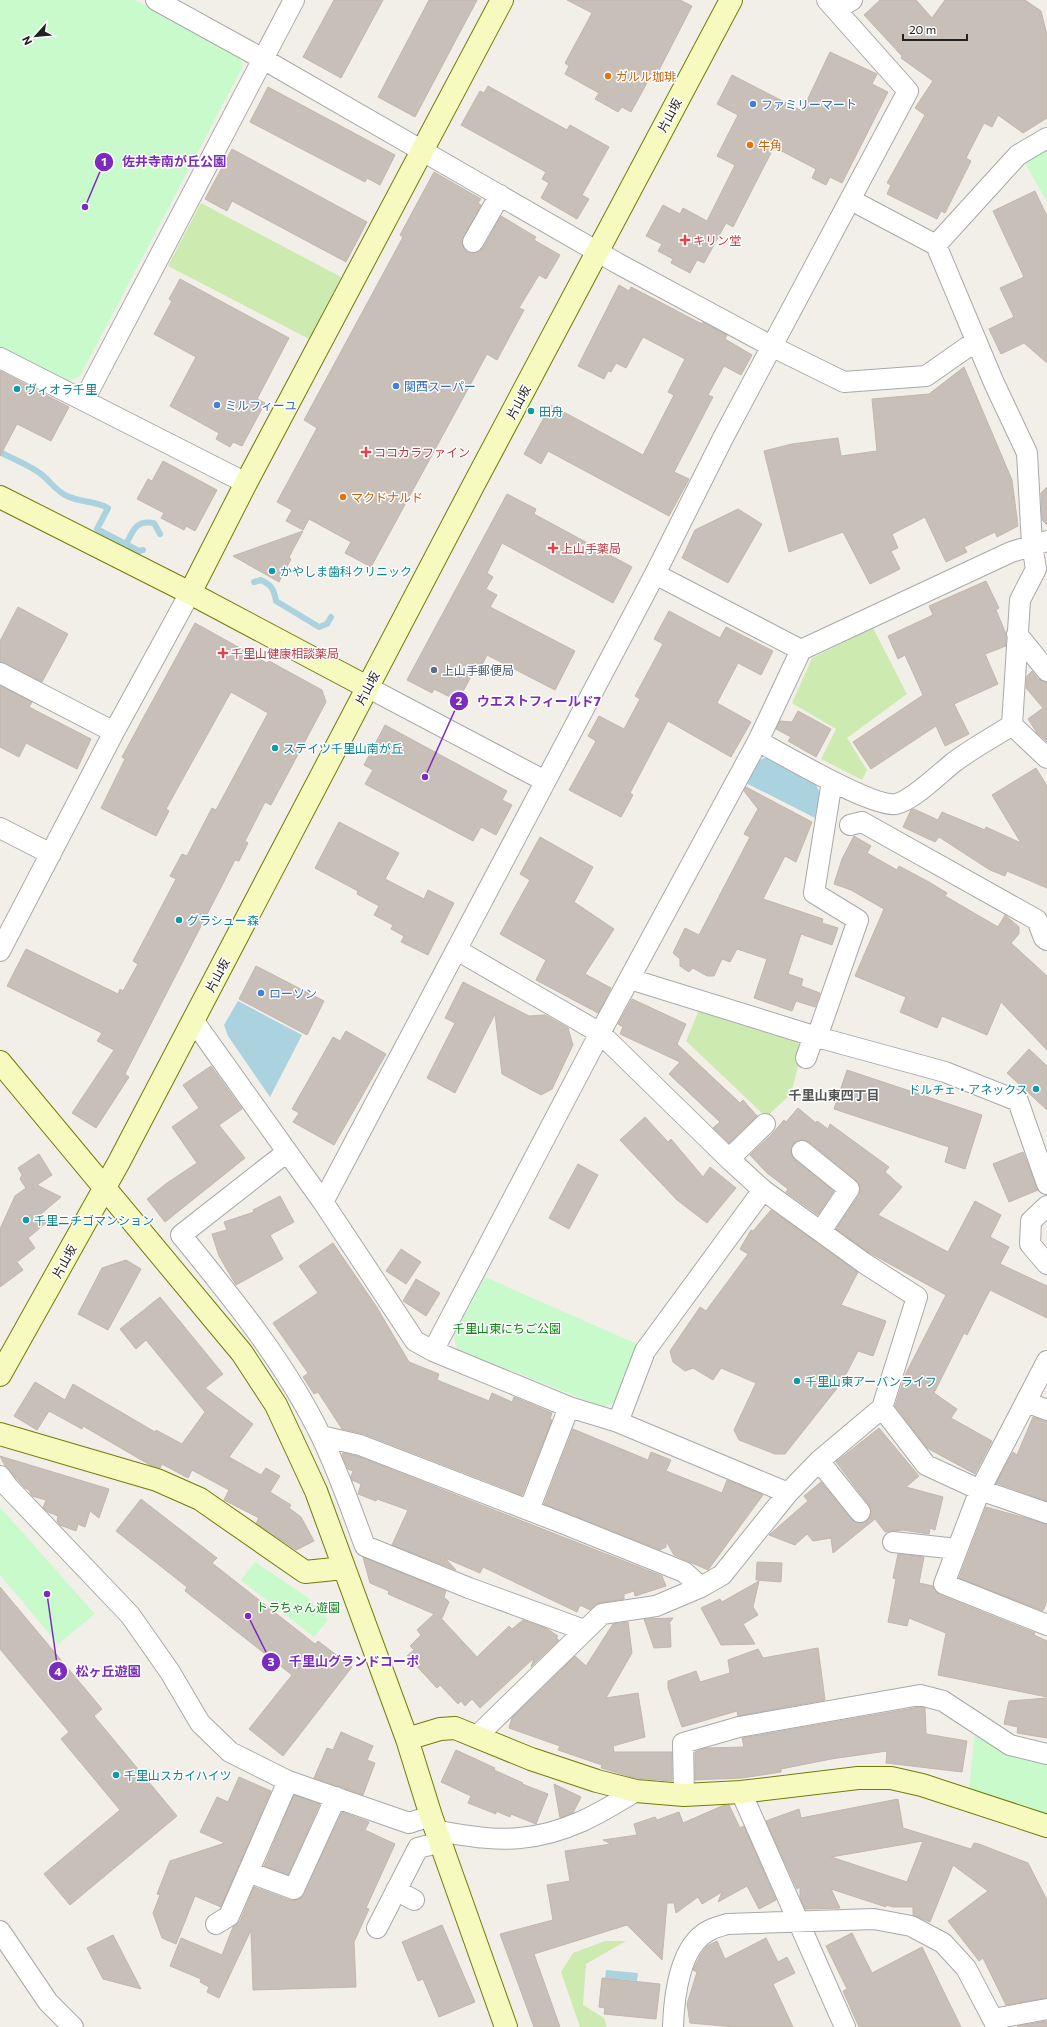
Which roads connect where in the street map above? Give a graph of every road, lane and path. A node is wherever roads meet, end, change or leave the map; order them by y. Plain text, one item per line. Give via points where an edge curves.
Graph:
1 (156, 0) edge
2 (294, 0) edge
3 (502, 0) edge
4 (731, 0) edge
5 (839, 3) edge
6 (263, 59) junction
7 (1047, 138) edge
8 (422, 151) junction
9 (500, 195) junction
10 (851, 200) junction
11 (473, 242) dead end
12 (936, 245) junction
13 (597, 252) junction
14 (976, 341) junction
15 (773, 347) junction
16 (0, 358) edge
17 (84, 400) junction
18 (246, 482) junction
19 (0, 497) edge
20 (1040, 543) edge
21 (655, 574) junction
22 (190, 593) junction
23 (1017, 634) junction
24 (801, 650) junction
25 (1047, 671) edge
26 (0, 673) edge
27 (367, 688) junction
28 (1012, 725) junction
29 (114, 732) junction
30 (758, 741) junction
31 (1047, 758) edge
32 (545, 781) junction
33 (832, 781) junction
34 (850, 826) dead end
35 (0, 828) edge
36 (51, 854) junction
37 (1047, 940) edge
38 (457, 950) junction
39 (0, 951) edge
40 (630, 979) junction
41 (193, 1020) junction
42 (600, 1033) junction
43 (817, 1037) junction
44 (806, 1058) dead end
45 (0, 1062) edge
46 (765, 1124) dead end
47 (802, 1151) dead end
48 (286, 1152) junction
49 (729, 1159) junction
50 (1047, 1184) edge
51 (104, 1188) junction
52 (764, 1190) junction
53 (323, 1202) junction
54 (1047, 1206) edge
55 (821, 1231) junction
56 (1047, 1264) edge
57 (433, 1351) junction
58 (1047, 1361) edge
59 (0, 1375) edge
60 (1026, 1402) junction
61 (569, 1407) junction
62 (882, 1408) junction
63 (1047, 1410) edge
64 (618, 1422) junction
65 (0, 1434) edge
66 (321, 1436) junction
67 (819, 1461) junction
68 (0, 1476) edge
69 (980, 1490) junction
70 (788, 1492) junction
71 (529, 1510) junction
72 (860, 1512) dead end
73 (1047, 1513) edge
74 (893, 1542) dead end
75 (957, 1549) junction
76 (344, 1568) junction
77 (701, 1587) junction
78 (1047, 1625) edge
79 (584, 1630) junction
80 (476, 1737) junction
81 (407, 1739) junction
82 (1047, 1754) edge
83 (288, 1781) junction
84 (636, 1792) junction
85 (742, 1792) junction
86 (684, 1795) junction
87 (336, 1797) junction
88 (1047, 1826) edge
89 (437, 1830) junction
90 (248, 1872) junction
91 (396, 1890) junction
92 (414, 1900) dead end
93 (798, 1921) junction
94 (216, 1924) dead end
95 (377, 1928) dead end
96 (0, 1931) edge
97 (1047, 2009) edge
98 (995, 2023) edge
99 (73, 2027) edge
100 (506, 2027) edge
101 (673, 2027) edge
102 (845, 2027) edge

1 - 6 street
2 - 6 street
3 - 8 street
4 - 13 street, 片山坂
5 - 10 street via 908,91
6 - 8 street
6 - 17 street
7 - 12 street via 1018,155
8 - 9 street
8 - 18 street
9 - 11 street
9 - 13 street
10 - 12 street
10 - 15 street
12 - 14 street
13 - 15 street
13 - 27 street, 片山坂
14 - 15 street via 926,376 844,382
14 - 20 street via 1027,453
15 - 21 street via 724,436
16 - 17 street
17 - 18 street
18 - 22 street
19 - 22 street
20 - 23 street via 1036,569 1020,600
20 - 24 street via 1011,552
21 - 24 street
21 - 32 street
22 - 27 street
22 - 29 street
23 - 25 street
23 - 28 street
24 - 30 street
26 - 29 street
27 - 32 street
27 - 41 street, 片山坂
28 - 31 street
28 - 33 street via 954,762 917,792 896,804 878,802
29 - 36 street
30 - 33 street
30 - 40 street
32 - 38 street
33 - 43 street via 814,894 858,920
34 - 37 street via 862,822 1037,920
35 - 36 street
36 - 39 street
38 - 42 street
38 - 53 street
40 - 42 street
40 - 43 street
41 - 48 street
41 - 51 street, 片山坂
42 - 49 street
42 - 57 street
43 - 44 street via 811,1044
43 - 50 street via 945,1072 1018,1101
45 - 51 street
46 - 49 street
47 - 55 street via 849,1189
48 - 53 street
48 - 66 street via 181,1235 264,1340
49 - 52 street
51 - 59 street, 片山坂
51 - 76 street via 242,1353 276,1405 316,1491
52 - 55 street
52 - 64 street via 645,1351
53 - 57 street via 415,1341
54 - 56 street via 1031,1221 1030,1244
55 - 62 street via 864,1263 917,1297
57 - 61 street
58 - 60 street
60 - 63 street
60 - 69 street
61 - 64 street
61 - 71 street
62 - 67 street
62 - 69 street via 926,1464
64 - 70 street
65 - 76 street via 158,1480 200,1499 305,1572
66 - 71 street via 360,1445
66 - 79 street via 365,1546
67 - 70 street
67 - 72 street
68 - 83 street via 130,1615 170,1672 200,1723 230,1752
69 - 73 street
69 - 75 street
70 - 77 street via 722,1575
71 - 77 street via 684,1572
74 - 75 street
75 - 78 street via 944,1584
76 - 81 street
77 - 79 street via 656,1606 602,1614
79 - 80 street
80 - 81 street via 455,1728 440,1729
80 - 84 street via 531,1759
81 - 89 street
82 - 86 street via 1010,1745 942,1701 920,1695 739,1727 683,1743
83 - 87 street
83 - 90 street
84 - 86 street
84 - 89 street via 595,1817 559,1831 520,1838 488,1838
85 - 86 street
85 - 88 street via 858,1778 891,1778 922,1785
85 - 93 street
87 - 89 street via 409,1823
87 - 90 street via 294,1889
89 - 91 street via 418,1848
89 - 100 street
90 - 94 street via 229,1916
91 - 92 street
91 - 95 street
93 - 98 street via 874,1919 911,1926 943,1943 966,1968
93 - 101 street via 727,1924 709,1930 696,1941 684,1960 674,2000
93 - 102 street
96 - 99 street via 48,2002
97 - 98 street

